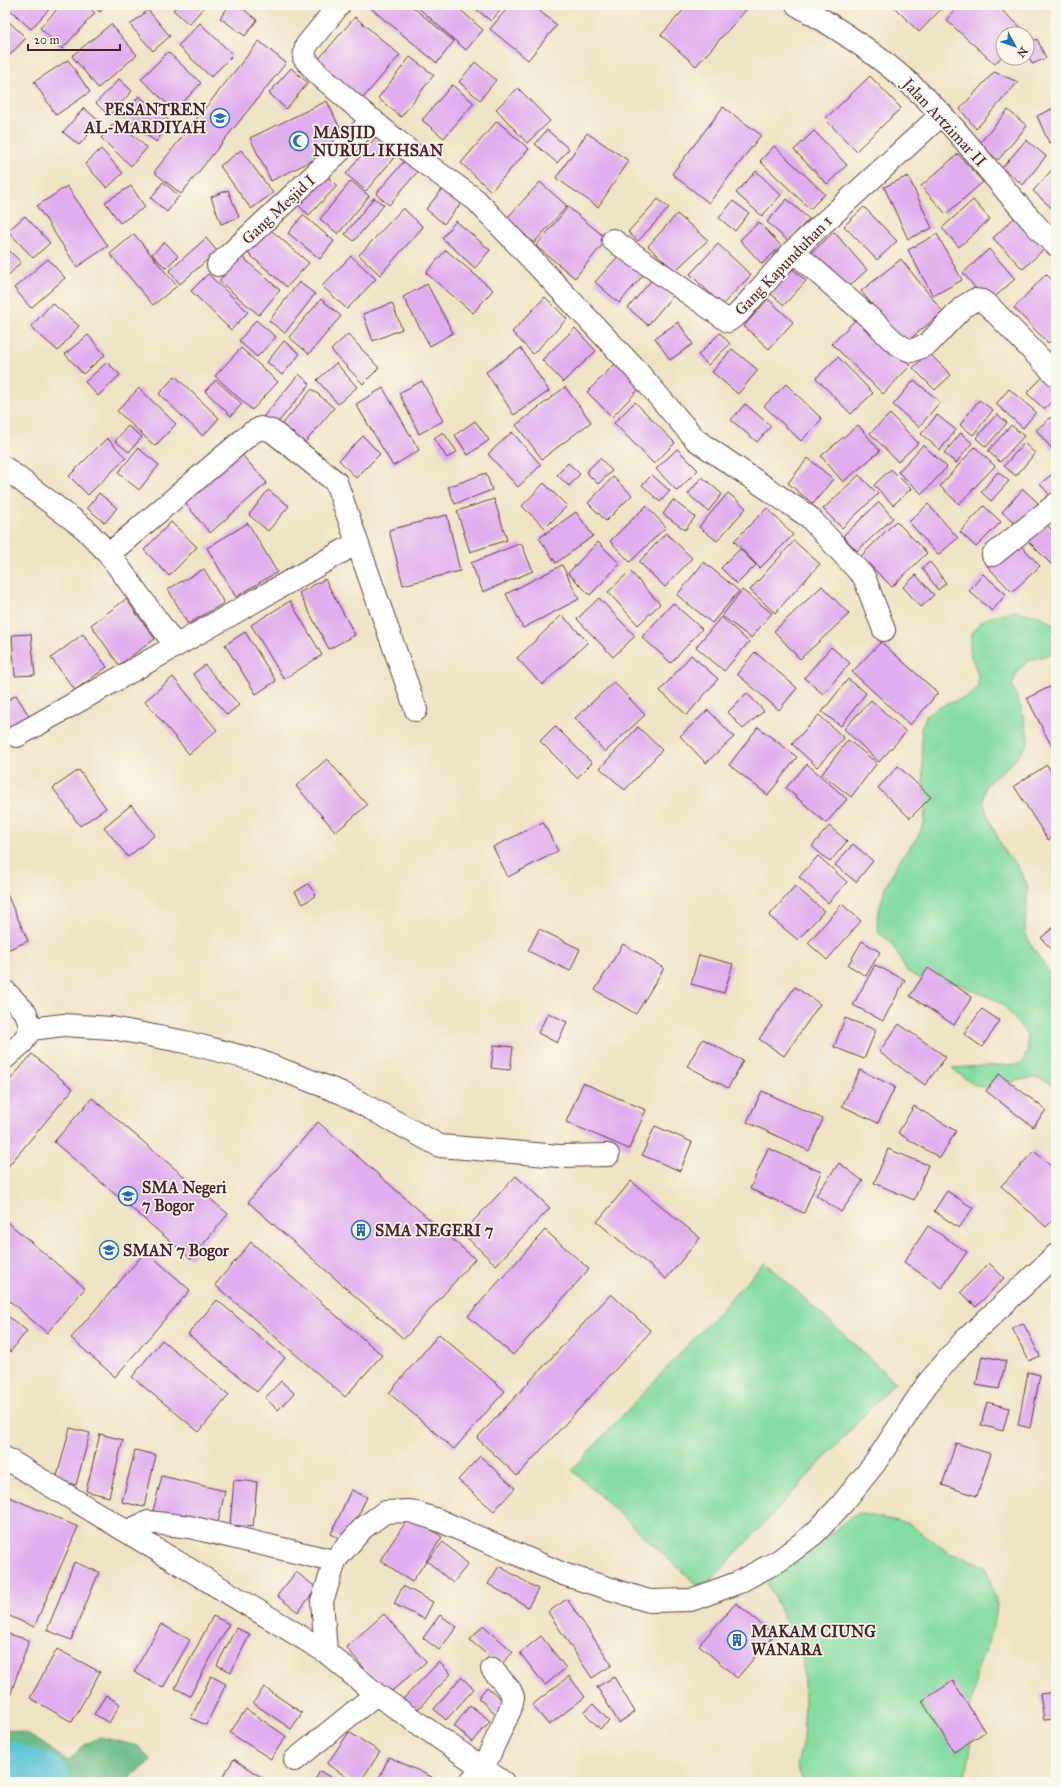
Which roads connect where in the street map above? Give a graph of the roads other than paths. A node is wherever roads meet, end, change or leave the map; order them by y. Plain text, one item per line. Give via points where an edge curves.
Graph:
1 (339, 5) edge
2 (797, 5) edge
3 (942, 114) junction
4 (373, 120) junction
5 (613, 240) dead end
6 (1056, 245) edge
7 (793, 251) junction
8 (218, 264) dead end
9 (1056, 375) edge
10 (5, 468) edge
11 (1056, 504) edge
12 (357, 542) junction
13 (109, 554) junction
14 (993, 555) dead end
15 (884, 630) dead end
16 (175, 645) junction
17 (416, 710) dead end
18 (17, 736) dead end
19 (5, 991) edge
20 (31, 1029) junction
21 (5, 1058) edge
22 (608, 1155) dead end
23 (1056, 1255) edge
24 (5, 1458) edge
25 (127, 1531) junction
26 (325, 1558) dead end
27 (326, 1652) junction
28 (492, 1669) dead end
29 (376, 1694) junction
30 (295, 1760) dead end
31 (477, 1775) edge
32 (502, 1782) edge

1 - 4 street via 306,46 304,58 318,74
2 - 3 street, Jalan Artzimar II via 877,55
3 - 6 street, Jalan Artzimar II via 1026,214
3 - 7 street, Gang Kapunduhan 1
4 - 8 street, Gang Mesjid I
4 - 15 street via 476,200 636,370 696,440 809,517 864,577
5 - 7 street, Gang Kapunduhan 1 via 728,321 738,314
7 - 9 street via 902,348 911,351 928,344 963,307 974,300 982,300
10 - 13 street via 84,528
11 - 14 street
12 - 13 street via 336,482 272,431 261,428 251,433
12 - 16 street
12 - 17 street
13 - 16 street
16 - 18 street
19 - 20 street via 26,1013
20 - 21 street via 22,1043
20 - 22 street via 63,1025 112,1028 185,1042 259,1061 342,1093 440,1146 559,1156
23 - 27 street via 964,1341 927,1384 875,1463 842,1504 815,1533 780,1560 737,1583 691,1600 650,1601 563,1574 438,1520 410,1511 384,1512 363,1528 336,1559 322,1601
24 - 25 street
25 - 26 street via 148,1522 190,1527
25 - 27 street
27 - 29 street
28 - 31 street via 513,1697 510,1710
29 - 30 street
29 - 31 street
31 - 32 street

